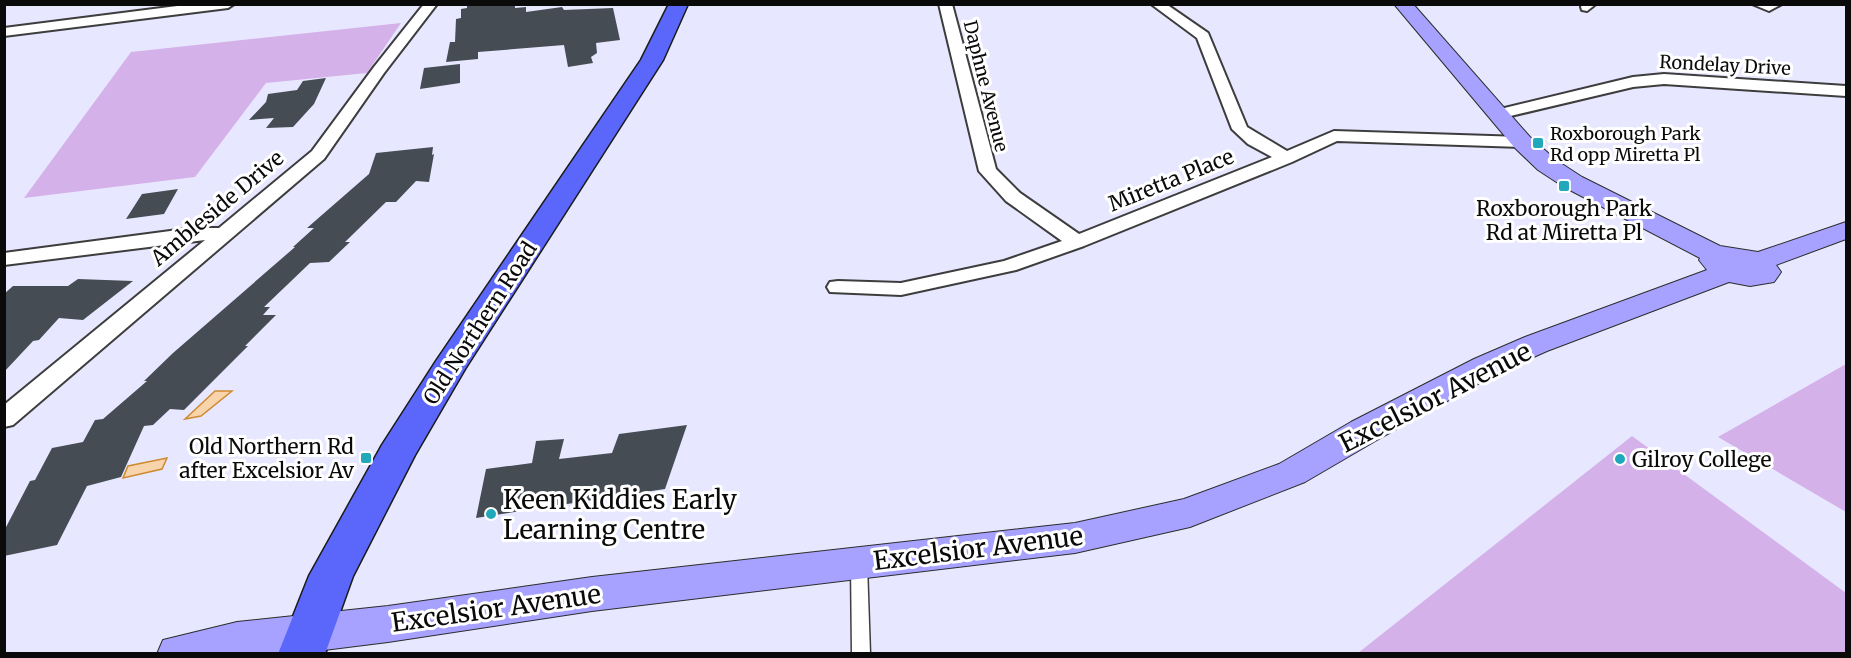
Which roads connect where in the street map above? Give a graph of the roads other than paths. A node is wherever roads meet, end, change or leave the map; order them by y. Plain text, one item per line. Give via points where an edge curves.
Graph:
1 (228, 4) edge
2 (431, 4) edge
3 (679, 4) edge
4 (945, 4) edge
5 (1157, 4) edge
6 (1403, 4) edge
7 (1758, 4) edge
8 (1776, 4) edge
9 (4, 32) edge
10 (1846, 91) edge
11 (1498, 114) junction
12 (1522, 142) junction
13 (1286, 158) junction
14 (1846, 230) edge
15 (223, 234) junction
16 (1077, 242) junction
17 (4, 259) edge
18 (1734, 263) junction
19 (838, 287) dead end
20 (4, 419) edge
21 (859, 563) junction
22 (305, 643) edge
23 (179, 654) edge
24 (861, 654) edge

1 - 9 street
2 - 15 street, Ambleside Drive via 318,155
3 - 22 main road, Old Northern Road via 652,60 448,369 396,455 331,576
4 - 16 street, Daphne Avenue via 988,171 1013,197
5 - 13 street via 1203,36 1240,129
6 - 11 street
7 - 8 street
10 - 11 street, Rondelay Drive via 1664,80 1633,82
11 - 12 street
12 - 13 street, Miretta Place via 1334,136
12 - 18 street via 1573,182
13 - 16 street, Miretta Place
14 - 18 street, Excelsior Avenue
15 - 17 street via 193,234
15 - 20 street, Ambleside Drive
16 - 19 street, Miretta Place via 1009,266 901,289
18 - 21 street, Excelsior Avenue via 1486,366 1292,473 1190,512 1075,538
21 - 22 street, Excelsior Avenue via 592,594 388,624
21 - 24 lane
22 - 23 street, Excelsior Avenue via 237,641

